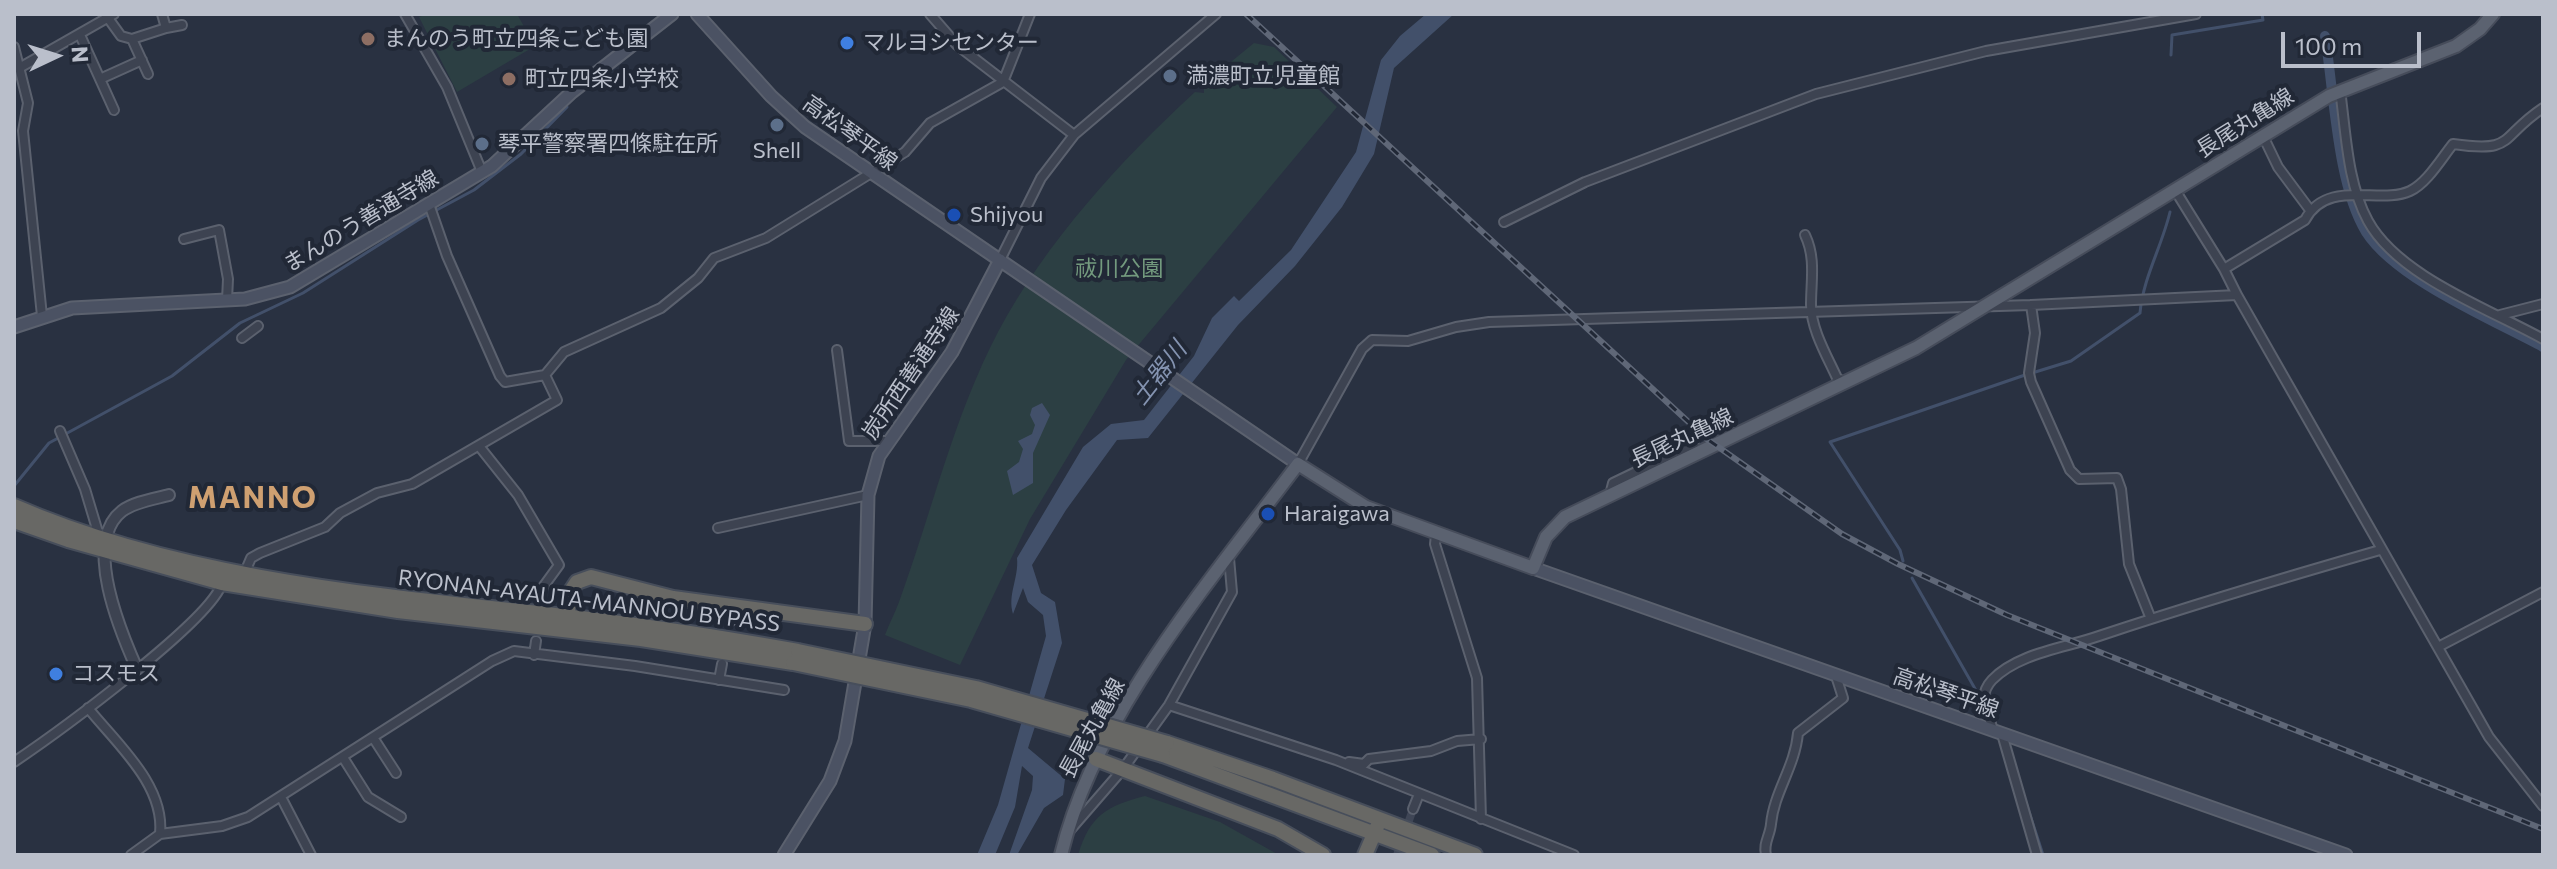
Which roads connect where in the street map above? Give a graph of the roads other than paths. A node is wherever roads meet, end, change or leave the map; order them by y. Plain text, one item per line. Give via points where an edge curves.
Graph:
1 (162, 14) edge
2 (405, 14) edge
3 (672, 14) edge
4 (697, 14) edge
5 (930, 14) edge
6 (1030, 14) edge
7 (1216, 14) edge
8 (2196, 14) edge
9 (2493, 14) edge
10 (111, 16) edge
11 (182, 25) dead end
12 (166, 28) junction
13 (80, 35) junction
14 (132, 39) junction
15 (14, 47) edge
16 (142, 60) junction
17 (21, 67) junction
18 (148, 74) dead end
19 (100, 79) junction
20 (1003, 82) junction
21 (2335, 92) junction
22 (2543, 108) edge
23 (114, 110) dead end
24 (1074, 135) junction
25 (2263, 136) junction
26 (482, 172) junction
27 (872, 175) junction
28 (2175, 190) junction
29 (2353, 194) junction
30 (432, 209) junction
31 (2310, 210) junction
32 (1504, 222) dead end
33 (1805, 235) dead end
34 (184, 239) dead end
35 (1000, 260) junction
36 (2224, 269) junction
37 (2237, 295) junction
38 (227, 300) junction
39 (2543, 304) edge
40 (1988, 305) junction
41 (2031, 305) junction
42 (1812, 310) junction
43 (2500, 315) junction
44 (42, 316) junction
45 (258, 326) dead end
46 (14, 327) edge
47 (242, 338) dead end
48 (2543, 339) edge
49 (837, 350) dead end
50 (545, 375) junction
51 (1845, 384) junction
52 (61, 434) dead end
53 (888, 441) junction
54 (1694, 444) dead end
55 (479, 446) junction
56 (1298, 464) junction
57 (169, 495) dead end
58 (868, 495) junction
59 (1610, 495) junction
60 (14, 506) edge
61 (14, 521) edge
62 (718, 528) dead end
63 (1436, 535) junction
64 (104, 542) junction
65 (2380, 550) junction
66 (1229, 558) junction
67 (1533, 568) junction
68 (245, 572) junction
69 (222, 583) junction
70 (2543, 592) edge
71 (540, 600) dead end
72 (566, 616) junction
73 (2151, 619) junction
74 (865, 624) junction
75 (565, 632) junction
76 (536, 641) dead end
77 (2438, 647) junction
78 (534, 655) junction
79 (795, 657) junction
80 (722, 664) dead end
81 (137, 669) junction
82 (1836, 676) junction
83 (719, 680) junction
84 (784, 690) dead end
85 (1169, 705) junction
86 (88, 708) junction
87 (1997, 732) junction
88 (374, 739) junction
89 (1481, 739) junction
90 (1165, 749) junction
91 (344, 759) junction
92 (1096, 759) junction
93 (1336, 760) junction
94 (14, 762) edge
95 (1123, 769) junction
96 (396, 773) dead end
97 (1419, 794) junction
98 (281, 797) junction
99 (2543, 806) edge
100 (1413, 809) tunnel mouth
101 (401, 817) dead end
102 (1380, 819) junction
103 (1481, 819) junction
104 (160, 834) junction
105 (1375, 834) junction
106 (1065, 836) junction
107 (131, 855) edge
108 (311, 855) edge
109 (784, 855) edge
110 (1061, 855) edge
111 (1323, 855) edge
112 (1365, 855) edge
113 (1432, 855) edge
114 (1475, 855) edge
115 (1574, 855) edge
116 (1766, 855) edge
117 (2037, 855) edge
118 (2346, 855) edge

1 - 12 street
2 - 26 street via 447,87
3 - 26 main road, まんのう善通寺線
4 - 27 main road, 高松琴平線 via 788,113
5 - 20 street via 957,45
6 - 20 street
7 - 24 street
8 - 32 street via 1986,51 1816,94 1585,182
9 - 21 main road, 長尾丸亀線 via 2456,46
10 - 13 street
10 - 14 street via 121,36
11 - 12 street
12 - 14 street
13 - 17 street
13 - 19 street
14 - 16 street
15 - 17 street
16 - 18 street
16 - 19 street
17 - 44 street
19 - 23 street
20 - 24 street
20 - 27 street via 930,123 905,152
21 - 25 main road, 長尾丸亀線
21 - 29 street
22 - 29 street via 2500,146 2453,144 2412,190
24 - 35 street via 1041,178
25 - 28 main road, 長尾丸亀線
25 - 31 street
26 - 30 main road, まんのう善通寺線
27 - 35 main road, 高松琴平線
27 - 50 street via 766,238 714,258 661,308 564,352
28 - 36 street
28 - 40 main road, 長尾丸亀線
29 - 31 street
29 - 43 street via 2368,221 2405,263
30 - 38 main road, まんのう善通寺線 via 290,287
30 - 50 street via 500,376 515,382
31 - 36 street via 2305,220
33 - 42 street via 1814,283
34 - 38 street via 219,230
35 - 53 main road, 炭所西善通寺線 via 952,352
35 - 56 main road
36 - 37 street
37 - 41 street
37 - 65 street
38 - 44 main road, まんのう善通寺線 via 97,305
39 - 43 street
40 - 41 street
40 - 42 street
40 - 51 main road, 長尾丸亀線
41 - 73 street via 2031,382 2070,470 2079,479 2117,478 2129,564
42 - 51 street via 1837,378
42 - 56 street via 1489,322 1408,341 1372,340
43 - 48 street
44 - 46 main road, まんのう善通寺線
45 - 47 street
49 - 53 street via 852,424 849,441
50 - 55 street via 557,400
51 - 59 main road, 長尾丸亀線
52 - 64 street
53 - 58 main road, 炭所西善通寺線
54 - 59 street via 1613,483
55 - 68 street via 412,484 377,493 325,527 260,553
55 - 71 street via 518,495 559,565
56 - 63 main road via 1366,507
56 - 66 main road, 長尾丸亀線
57 - 64 street via 123,510
58 - 62 street
58 - 74 main road, 炭所西善通寺線
59 - 67 main road, 長尾丸亀線 via 1552,529
60 - 64 highway, RYONAN-AYAUTA-MANNOU BYPASS
61 - 64 highway, RYONAN-AYAUTA-MANNOU BYPASS
63 - 67 main road
63 - 89 street via 1477,678
64 - 68 highway, RYONAN-AYAUTA-MANNOU BYPASS
64 - 69 highway, RYONAN-AYAUTA-MANNOU BYPASS
64 - 81 street via 108,588
65 - 73 street
65 - 77 street
66 - 85 street via 1232,592
66 - 92 main road, 長尾丸亀線 via 1142,679
67 - 82 main road, 高松琴平線
68 - 72 highway, RYONAN-AYAUTA-MANNOU BYPASS via 419,601
69 - 75 highway, RYONAN-AYAUTA-MANNOU BYPASS
69 - 81 street via 217,597
70 - 77 street
72 - 74 highway via 571,591 591,577 733,614
72 - 75 highway
72 - 79 highway, RYONAN-AYAUTA-MANNOU BYPASS
73 - 87 street via 2005,670 1982,700
74 - 109 main road, 炭所西善通寺線 via 838,763
75 - 79 highway, RYONAN-AYAUTA-MANNOU BYPASS
76 - 78 street
77 - 99 street via 2489,737
78 - 83 street
78 - 88 street via 505,653
79 - 90 highway, RYONAN-AYAUTA-MANNOU BYPASS, bridge
80 - 83 street
81 - 86 street
82 - 87 main road, 高松琴平線
82 - 116 street via 1843,698 1798,733 1789,774 1770,813
83 - 84 street
85 - 93 street
85 - 95 street
86 - 94 street
86 - 104 street via 147,783 159,808
87 - 117 street
87 - 118 main road, 高松琴平線
88 - 91 street
88 - 96 street
89 - 93 street via 1364,764
89 - 103 street
90 - 102 highway, RYONAN-AYAUTA-MANNOU BYPASS
90 - 105 highway, RYONAN-AYAUTA-MANNOU BYPASS
91 - 98 street
91 - 101 street via 368,797
92 - 95 highway
92 - 106 main road, 長尾丸亀線
93 - 97 street
95 - 106 street
95 - 111 highway via 1278,829
97 - 100 street
97 - 103 street
98 - 104 street via 236,823
98 - 108 street
102 - 105 highway
102 - 114 highway, RYONAN-AYAUTA-MANNOU BYPASS
103 - 115 street
104 - 107 street
105 - 112 highway
105 - 113 highway, RYONAN-AYAUTA-MANNOU BYPASS
106 - 110 main road, 長尾丸亀線

